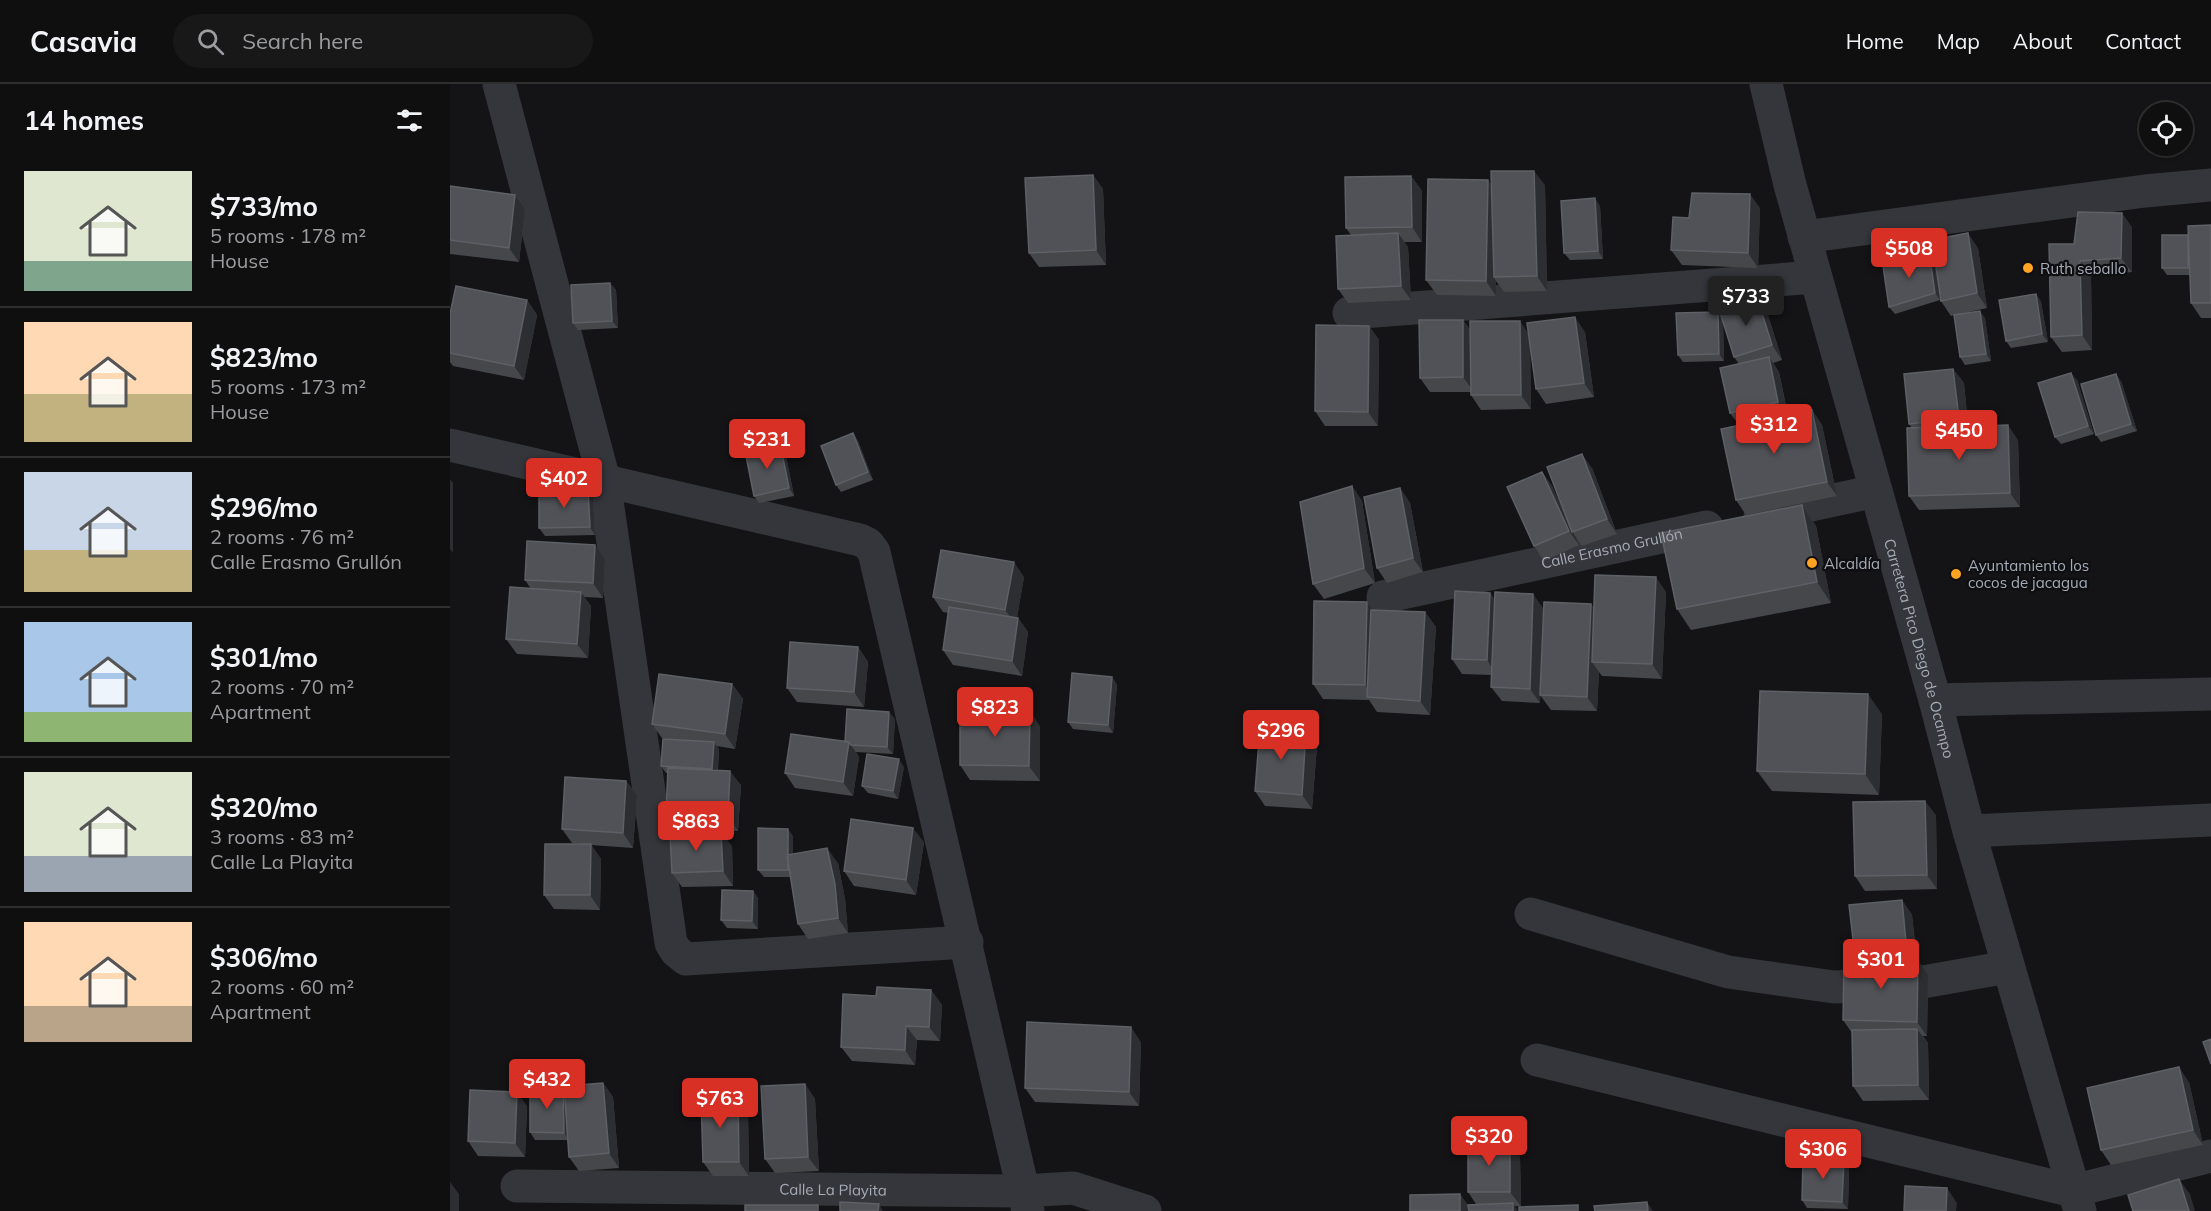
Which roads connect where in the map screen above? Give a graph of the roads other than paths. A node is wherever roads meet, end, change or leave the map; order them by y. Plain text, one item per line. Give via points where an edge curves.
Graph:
1 (499, 84) edge
2 (1766, 84) edge
3 (2211, 186) edge
4 (1804, 237) junction
5 (1815, 278) junction
6 (1348, 313) dead end
7 (450, 445) edge
8 (604, 480) junction
9 (1876, 491) junction
10 (1383, 597) dead end
11 (2211, 694) edge
12 (1935, 700) junction
13 (2211, 820) edge
14 (1969, 831) junction
15 (1531, 914) dead end
16 (967, 942) junction
17 (2008, 967) junction
18 (1537, 1059) dead end
19 (2211, 1156) edge
20 (517, 1186) dead end
21 (1026, 1201) edge
22 (2076, 1201) edge
23 (1145, 1211) edge

1 - 8 street
2 - 4 street, Carretera Pico Diego de Ocampo
3 - 4 street via 2145,191
4 - 5 street, Carretera Pico Diego de Ocampo
5 - 6 street
5 - 9 street, Carretera Pico Diego de Ocampo
7 - 8 street
8 - 16 street via 868,544 874,552
8 - 16 street via 669,932 676,951 686,959
9 - 10 street, Calle Erasmo Grullón
9 - 12 street, Carretera Pico Diego de Ocampo
11 - 12 street
12 - 14 street, Carretera Pico Diego de Ocampo
13 - 14 street
14 - 17 street, Carretera Pico Diego de Ocampo
15 - 17 street via 1728,972 1834,987 1917,983
16 - 21 street
17 - 22 street, Carretera Pico Diego de Ocampo
18 - 22 street
19 - 22 street
20 - 21 street, Calle La Playita
21 - 23 street, Calle La Playita via 1073,1188

